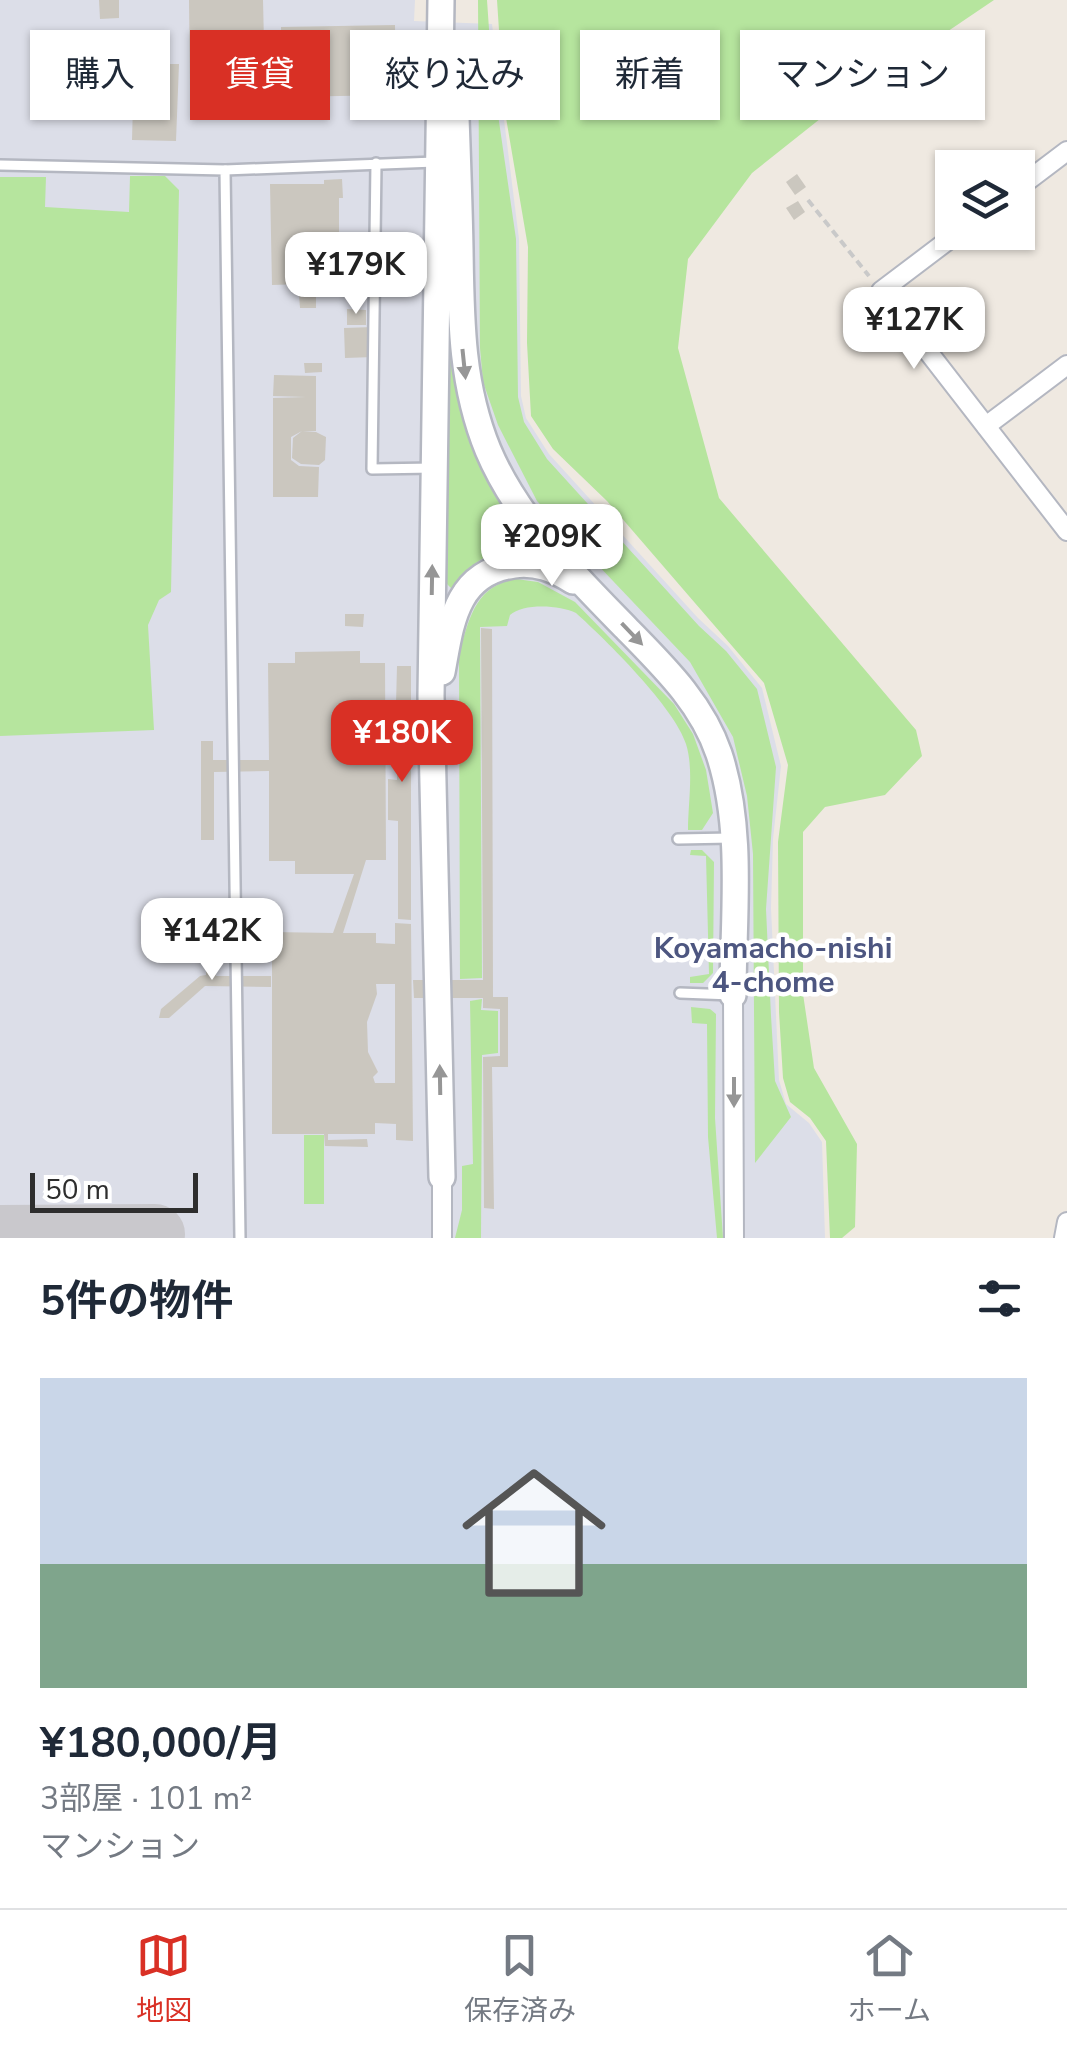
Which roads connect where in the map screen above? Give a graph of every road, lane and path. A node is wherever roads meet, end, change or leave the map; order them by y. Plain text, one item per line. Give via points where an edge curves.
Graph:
1 (440, 0) edge
2 (452, 0) edge
3 (1067, 151) edge
4 (448, 162) junction
5 (376, 163) junction
6 (0, 165) edge
7 (226, 170) junction
8 (1035, 175) edge
9 (808, 200) dead end
10 (935, 250) edge
11 (881, 291) junction
12 (1067, 365) edge
13 (986, 426) junction
14 (434, 468) junction
15 (1067, 531) edge
16 (594, 595) junction
17 (432, 746) junction
18 (733, 838) junction
19 (678, 839) dead end
20 (680, 993) dead end
21 (733, 995) junction
22 (442, 1177) joint
23 (1067, 1222) edge
24 (240, 1238) edge
25 (442, 1238) edge
26 (734, 1238) edge
27 (1064, 1238) edge

1 - 4 street
2 - 4 street
3 - 8 street
4 - 5 lane
4 - 14 street
4 -> 16 street via 463,362 475,414 516,502
5 - 7 lane
5 - 14 lane via 372,469
6 - 7 lane
7 - 24 lane
9 - 11 path
10 - 11 street
11 - 13 street
12 - 13 street
13 - 15 street
17 -> 14 street
16 - 17 street via 558,572 530,564 474,580 452,626
16 -> 18 street via 702,717 723,769
22 -> 17 street
18 - 19 lane
18 - 21 street
20 - 21 lane
21 -> 26 street
22 - 25 street
23 - 27 street

